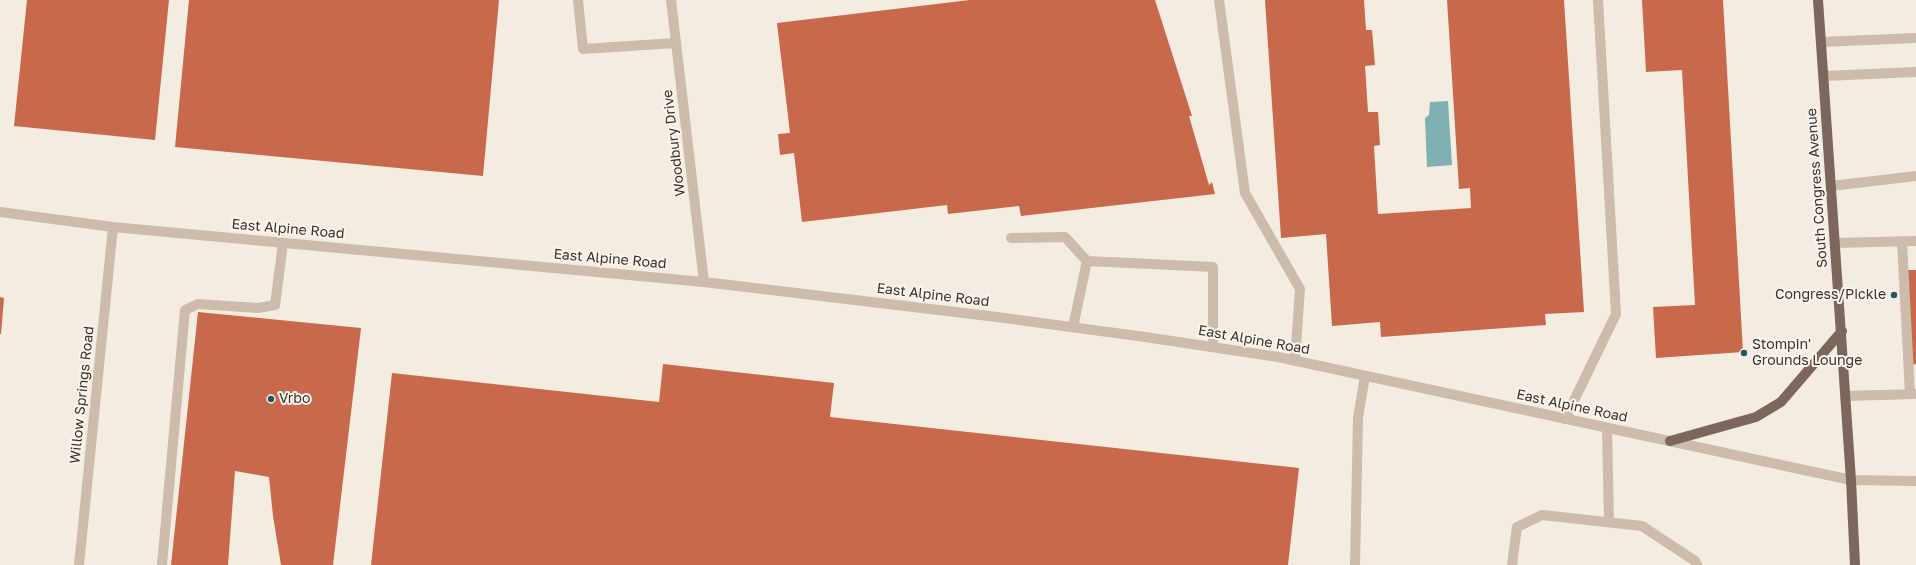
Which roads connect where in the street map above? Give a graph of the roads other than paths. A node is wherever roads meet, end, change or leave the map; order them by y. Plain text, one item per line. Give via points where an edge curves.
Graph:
1 (578, 0) edge
2 (671, 0) edge
3 (1219, 0) edge
4 (1598, 0) edge
5 (1818, 0) edge
6 (1916, 38) edge
7 (1821, 42) junction
8 (676, 43) junction
9 (1916, 72) edge
10 (1824, 76) junction
11 (1916, 176) edge
12 (1831, 186) junction
13 (0, 212) edge
14 (113, 227) junction
15 (1011, 238) dead end
16 (1916, 241) edge
17 (1902, 242) junction
18 (283, 243) junction
19 (1835, 243) junction
20 (1087, 261) junction
21 (704, 282) junction
22 (1073, 327) junction
23 (1842, 331) junction
24 (1213, 347) junction
25 (1294, 361) junction
26 (1365, 376) junction
27 (1913, 394) edge
28 (1845, 396) junction
29 (1565, 418) junction
30 (1607, 428) junction
31 (1670, 441) junction
32 (1851, 480) junction
33 (1916, 481) edge
34 (1609, 522) junction
35 (79, 565) edge
36 (162, 565) edge
37 (1355, 565) edge
38 (1512, 565) edge
39 (1697, 565) edge
40 (1855, 565) edge

1 - 8 street via 583,49
2 - 8 street, Woodbury Drive
3 - 25 street via 1245,193 1300,289
4 - 29 street via 1616,314
5 - 7 main road, South Congress Avenue
6 - 7 street
7 - 10 main road, South Congress Avenue
8 - 21 street, Woodbury Drive
9 - 10 street
10 - 12 main road, South Congress Avenue
11 - 12 street
12 - 19 main road, South Congress Avenue
13 - 14 street, East Alpine Road
14 - 18 street, East Alpine Road
14 - 35 street, Willow Springs Road
15 - 20 street via 1065,238
16 - 17 street
17 - 19 street
17 - 27 street
18 - 21 street, East Alpine Road
18 - 36 street via 275,305 258,308 198,304 185,310
19 - 23 main road, South Congress Avenue
20 - 22 street
20 - 24 street via 1213,267
21 - 22 street, East Alpine Road
22 - 24 street, East Alpine Road
23 - 28 main road, South Congress Avenue
23 - 31 main road via 1781,402 1756,417
24 - 25 street, East Alpine Road
25 - 26 street, East Alpine Road
26 - 29 street, East Alpine Road
26 - 37 street via 1358,418
27 - 28 street
28 - 32 main road, South Congress Avenue
29 - 30 street, East Alpine Road
30 - 31 street, East Alpine Road
30 - 34 street
31 - 32 street, East Alpine Road
32 - 33 street, East Alpine Road
32 - 40 main road, South Congress Avenue
34 - 38 street via 1542,515 1517,527
34 - 39 street via 1642,526 1695,561

